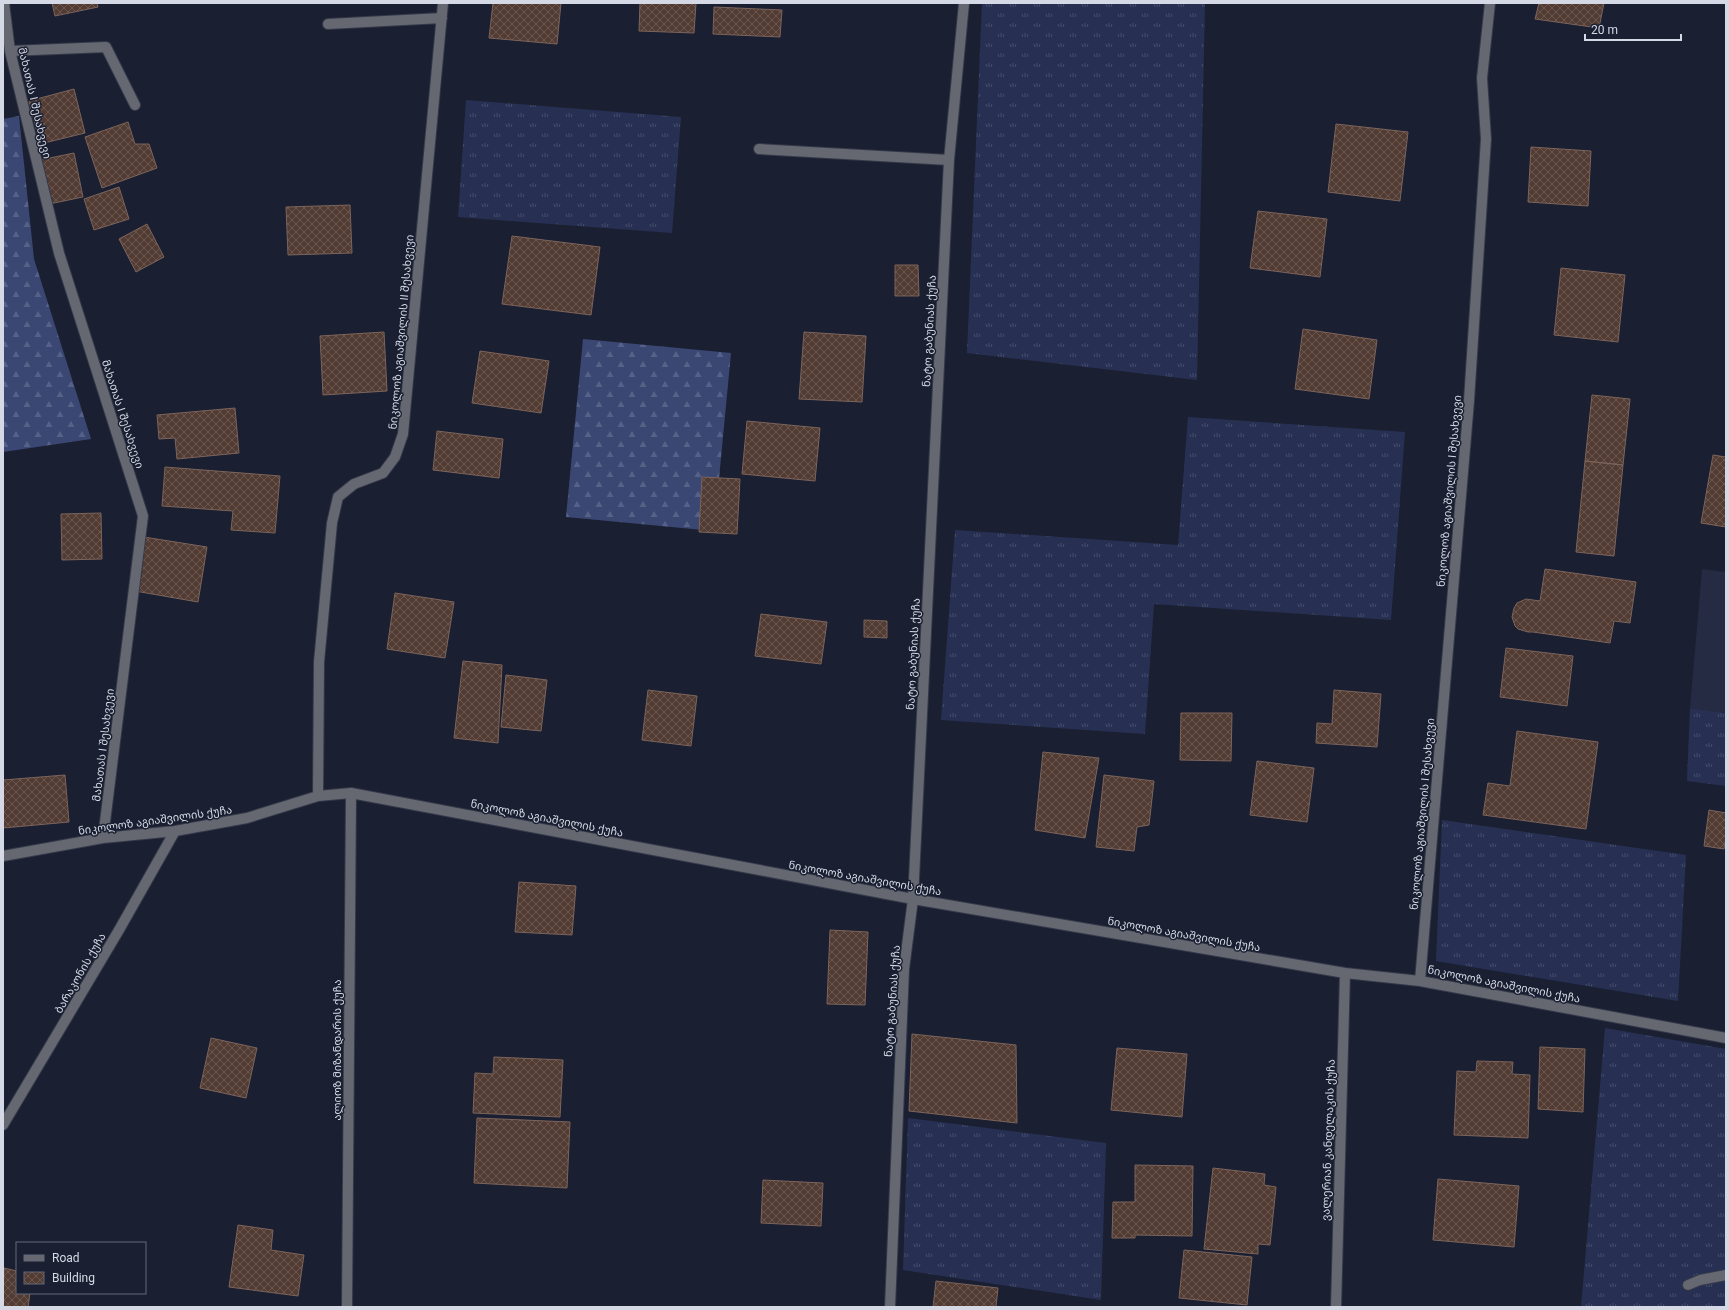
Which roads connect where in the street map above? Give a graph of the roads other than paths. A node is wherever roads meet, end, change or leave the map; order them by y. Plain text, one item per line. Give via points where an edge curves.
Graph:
1 (4, 3) edge
2 (443, 3) edge
3 (964, 3) edge
4 (1490, 3) edge
5 (442, 18) junction
6 (328, 24) dead end
7 (10, 51) junction
8 (135, 105) dead end
9 (759, 149) dead end
10 (949, 160) junction
11 (351, 794) junction
12 (318, 796) junction
13 (175, 831) junction
14 (103, 838) junction
15 (3, 856) edge
16 (913, 899) junction
17 (1345, 973) junction
18 (1420, 981) junction
19 (1726, 1038) edge
20 (3, 1125) edge
21 (1726, 1275) edge
22 (1688, 1284) dead end
23 (347, 1307) edge
24 (890, 1307) edge
25 (1336, 1307) edge

1 - 7 street, მახათას I შესახვევი
2 - 5 street, ნიკოლოზ აგიაშვილის II შესახვევი
3 - 10 street, ნატო გაბუნიას ქუჩა
4 - 18 street, ნიკოლოზ აგიაშვილის I შესახვევი via 1482,78 1486,139 1469,401
5 - 6 street
5 - 12 street, ნიკოლოზ აგიაშვილის II შესახვევი via 403,434 396,457 383,473 354,484 338,497 332,523 319,662
7 - 8 street via 106,47
7 - 14 street, მახათას I შესახვევი via 59,253 143,516
9 - 10 street
10 - 16 street, ნატო გაბუნიას ქუჩა
11 - 12 street, ნიკოლოზ აგიაშვილის ქუჩა
11 - 16 street, ნიკოლოზ აგიაშვილის ქუჩა
11 - 23 street, ალიოზ მიზანდარის ქუჩა
12 - 13 street, ნიკოლოზ აგიაშვილის ქუჩა via 247,818
13 - 14 street, ნიკოლოზ აგიაშვილის ქუჩა
13 - 20 street, ბარაკონის ქუჩა via 96,971
14 - 15 street, ნიკოლოზ აგიაშვილის ქუჩა
16 - 17 street, ნიკოლოზ აგიაშვილის ქუჩა
16 - 24 street, ნატო გაბუნიას ქუჩა via 904,969
17 - 18 street, ნიკოლოზ აგიაშვილის ქუჩა
17 - 25 street, ვალერიან კანდელაკის ქუჩა
18 - 19 street, ნიკოლოზ აგიაშვილის ქუჩა
21 - 22 street

